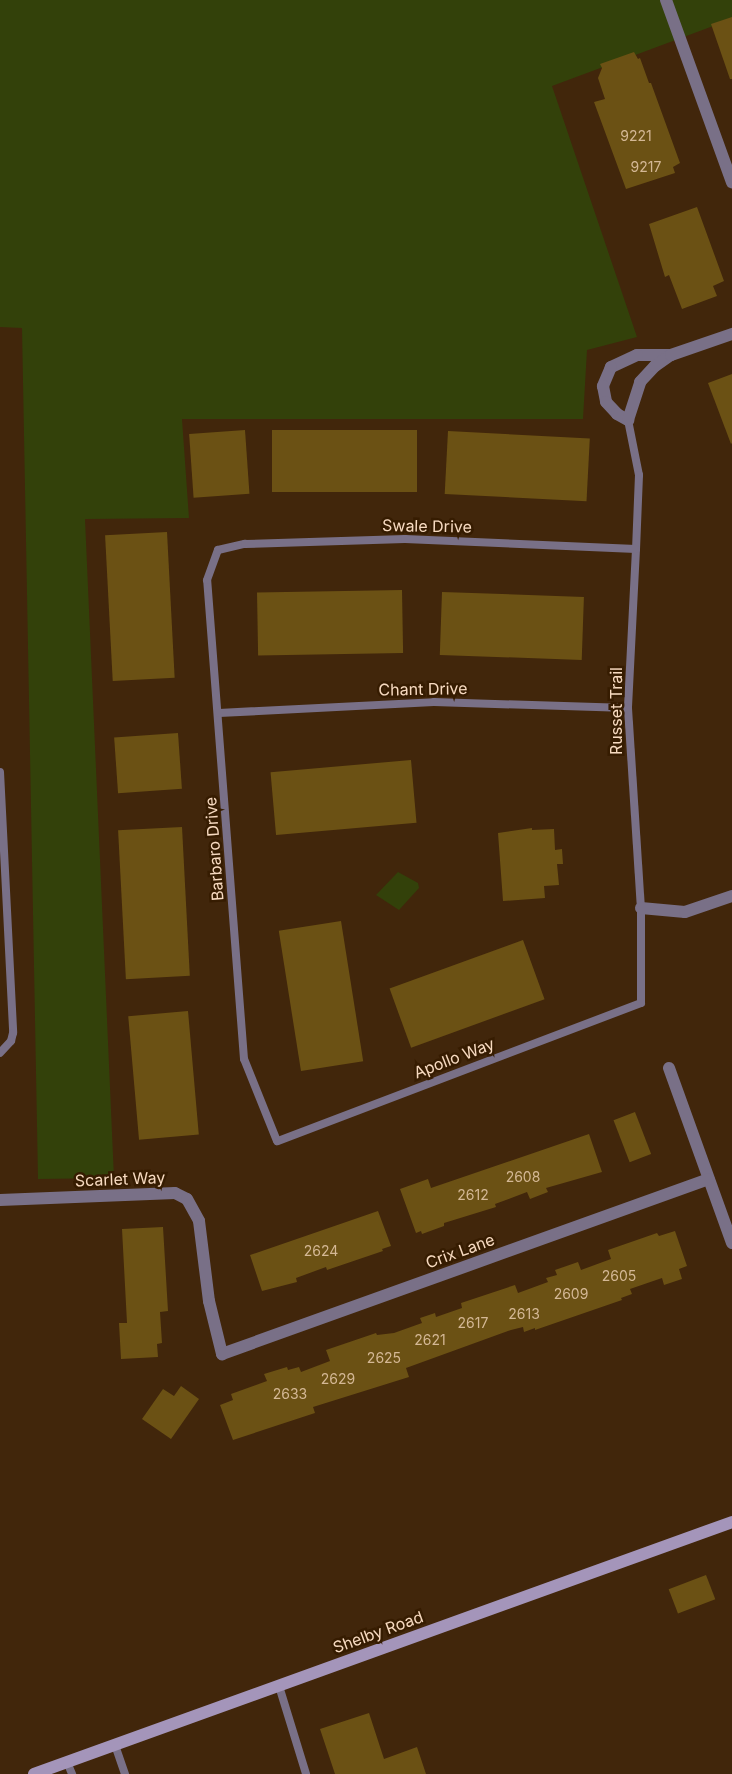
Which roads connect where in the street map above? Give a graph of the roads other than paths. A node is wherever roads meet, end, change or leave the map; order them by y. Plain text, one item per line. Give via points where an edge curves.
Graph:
1 (666, 0) edge
2 (732, 182) edge
3 (732, 334) edge
4 (672, 355) junction
5 (628, 420) junction
6 (636, 549) junction
7 (218, 550) joint
8 (628, 708) junction
9 (219, 713) junction
10 (0, 772) edge
11 (2, 853) edge
12 (732, 896) edge
13 (641, 908) junction
14 (641, 1003) joint
15 (0, 1053) edge
16 (669, 1068) dead end
17 (277, 1141) joint
18 (709, 1179) junction
19 (0, 1200) edge
20 (732, 1243) edge
21 (222, 1354) joint
22 (732, 1522) edge
23 (279, 1686) junction
24 (115, 1745) junction
25 (68, 1762) junction
26 (34, 1774) edge
27 (72, 1774) edge
28 (125, 1774) edge
29 (306, 1774) edge

1 - 2 street
3 - 4 street
4 - 5 street via 640,382
4 - 5 street via 638,355 611,367 603,386 606,402
5 - 6 lane, Russet Trail via 639,475
6 - 7 lane, Swale Drive via 405,539 245,544
6 - 8 lane, Russet Trail
7 - 9 lane, Barbaro Drive via 207,580
8 - 9 lane, Chant Drive via 434,702
8 - 13 lane, Russet Trail
9 - 17 lane, Barbaro Drive via 244,1059
10 - 11 lane
11 - 15 lane via 13,1033
12 - 13 street via 685,912
13 - 14 lane, Russet Trail
14 - 17 lane, Apollo Way
16 - 18 street
18 - 20 street
18 - 21 street, Crix Lane
19 - 21 street, Scarlet Way via 175,1193 187,1199 199,1221 209,1301
22 - 23 main road, Shelby Road
23 - 24 main road, Shelby Road
23 - 29 lane
24 - 25 main road, Shelby Road
24 - 28 lane
25 - 26 main road, Shelby Road
25 - 27 lane

